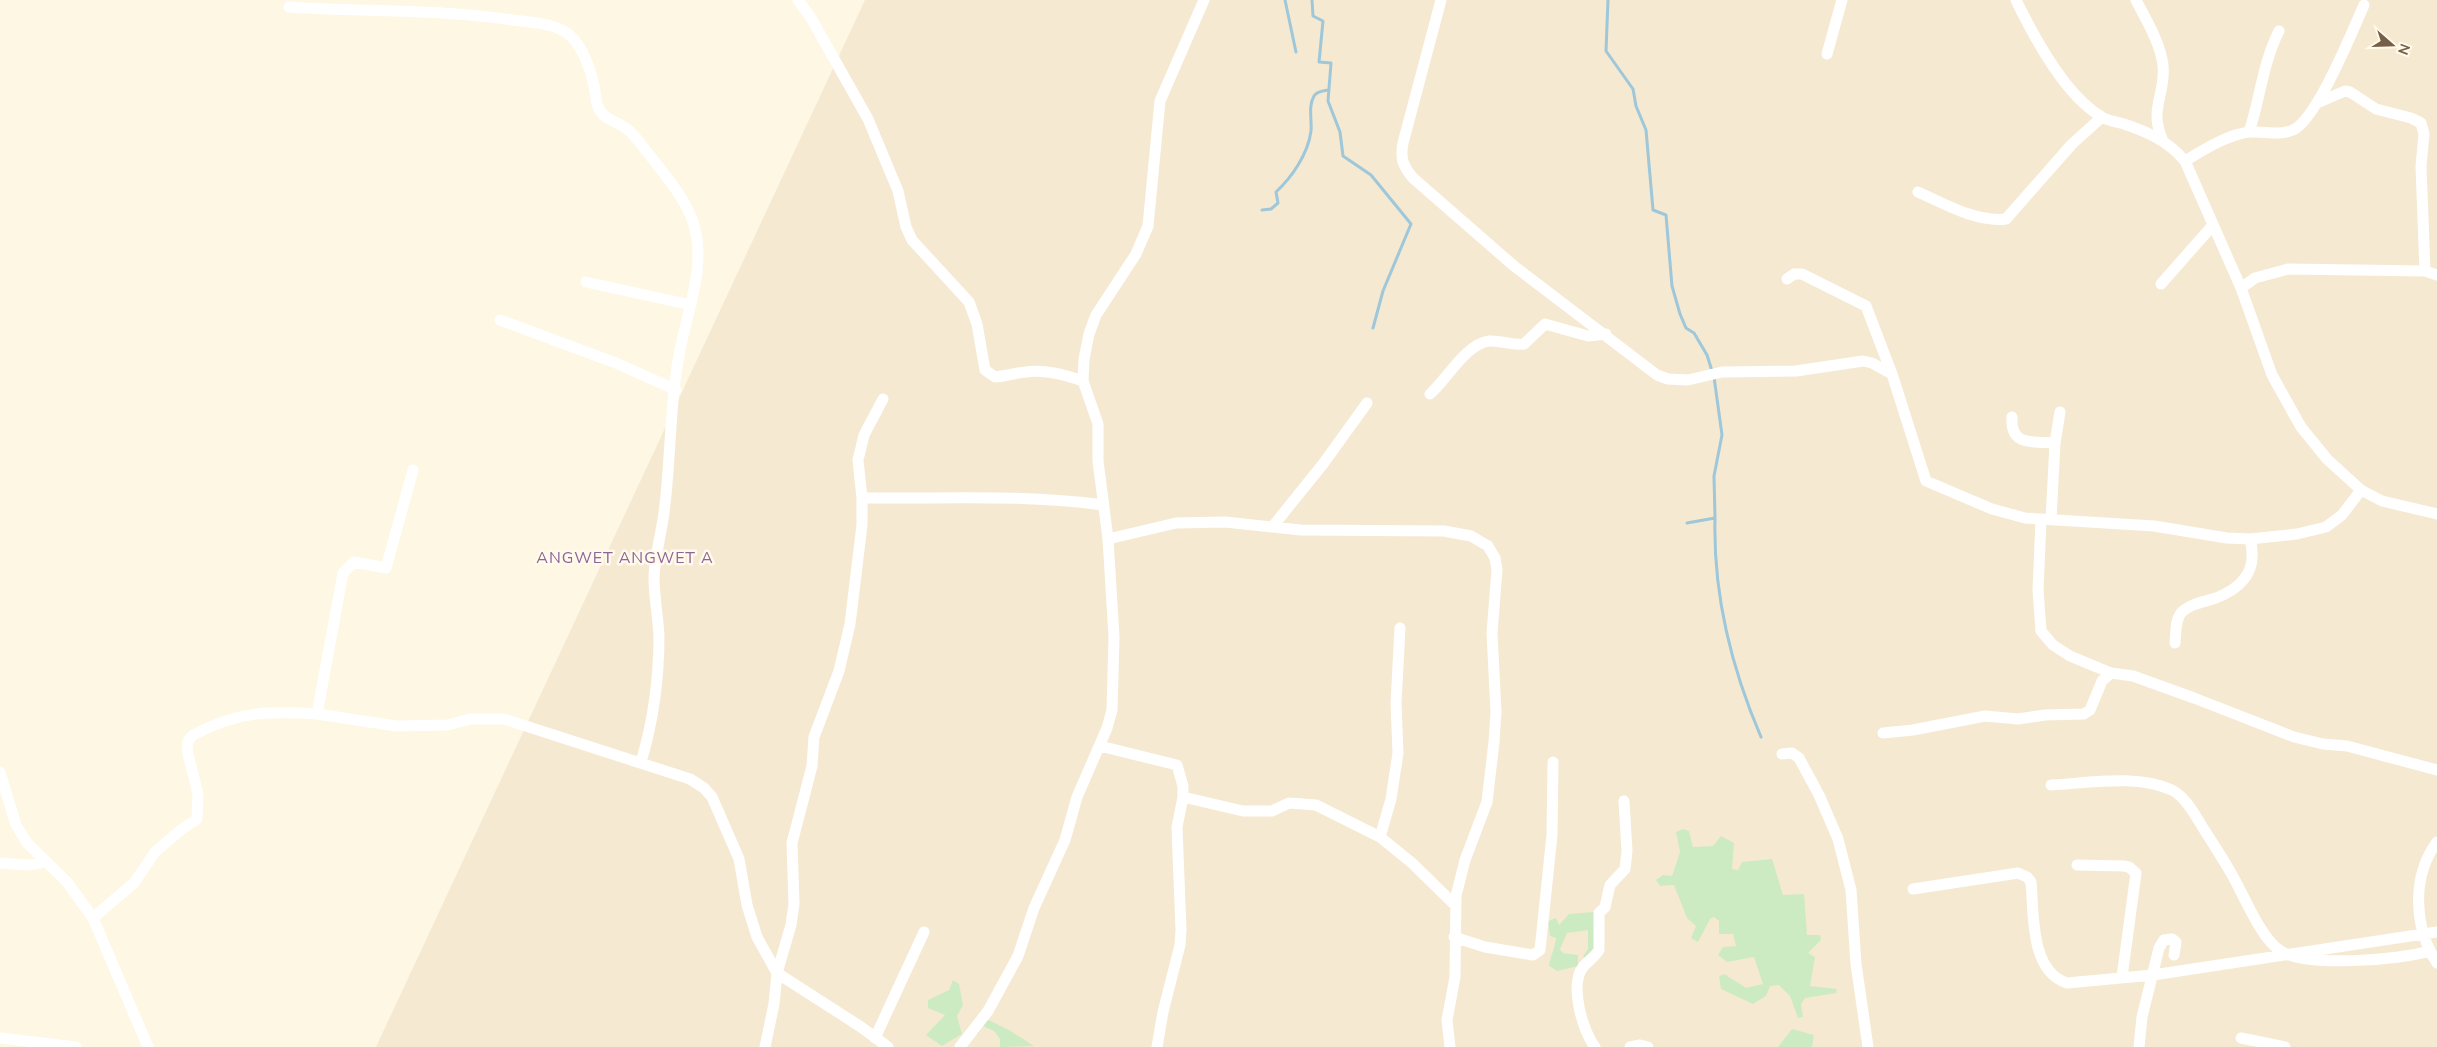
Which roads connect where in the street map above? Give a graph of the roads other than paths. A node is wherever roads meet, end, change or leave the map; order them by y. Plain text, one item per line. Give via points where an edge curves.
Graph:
1 (798, 0) edge
2 (1204, 0) edge
3 (1441, 0) edge
4 (1842, 0) edge
5 (2016, 0) edge
6 (2138, 1) edge
7 (2364, 5) dead end
8 (289, 7) dead end
9 (2279, 31) dead end
10 (1827, 54) dead end
11 (2317, 103) junction
12 (2102, 117) junction
13 (2248, 132) junction
14 (2163, 140) junction
15 (2185, 162) junction
16 (1918, 192) dead end
17 (2213, 225) junction
18 (2425, 271) junction
19 (2437, 275) edge
20 (1787, 279) dead end
21 (586, 282) dead end
22 (2161, 284) dead end
23 (2241, 288) junction
24 (691, 305) junction
25 (500, 320) dead end
26 (1606, 334) junction
27 (1892, 374) junction
28 (1083, 381) junction
29 (676, 390) junction
30 (1430, 394) dead end
31 (883, 399) dead end
32 (1367, 402) dead end
33 (2060, 412) dead end
34 (2012, 417) dead end
35 (2055, 443) junction
36 (413, 470) dead end
37 (2361, 490) junction
38 (862, 498) junction
39 (1103, 505) junction
40 (2437, 514) edge
41 (2046, 520) junction
42 (1273, 526) junction
43 (1108, 539) junction
44 (2250, 539) junction
45 (1400, 628) dead end
46 (2175, 644) dead end
47 (2111, 673) junction
48 (317, 714) junction
49 (1883, 733) dead end
50 (1100, 746) junction
51 (1782, 754) dead end
52 (641, 762) junction
53 (1553, 762) dead end
54 (2437, 770) edge
55 (0, 772) edge
56 (2052, 785) dead end
57 (1183, 797) junction
58 (1624, 801) dead end
59 (1380, 837) junction
60 (2437, 842) edge
61 (46, 862) junction
62 (0, 863) edge
63 (2077, 866) dead end
64 (1913, 889) dead end
65 (1456, 906) junction
66 (93, 918) junction
67 (924, 932) dead end
68 (2437, 932) edge
69 (2425, 934) junction
70 (1454, 938) junction
71 (2429, 951) junction
72 (2289, 954) junction
73 (2174, 955) dead end
74 (2437, 964) edge
75 (777, 973) junction
76 (2153, 974) junction
77 (2122, 977) junction
78 (0, 1038) edge
79 (874, 1038) junction
80 (2241, 1038) dead end
81 (76, 1047) edge
82 (148, 1047) edge
83 (765, 1047) edge
84 (888, 1047) edge
85 (960, 1047) edge
86 (1157, 1047) edge
87 (1450, 1047) edge
88 (1595, 1047) edge
89 (1630, 1047) edge
90 (1648, 1047) edge
91 (1868, 1047) edge
92 (2140, 1047) edge
93 (2285, 1047) edge

1 - 28 street via 868,119 898,191 912,240 969,302 977,324 985,370 995,377 1027,371 1063,374
2 - 28 street via 1160,101 1148,226 1136,254 1096,315 1088,334
3 - 26 street via 1402,143 1403,167 1514,266
4 - 10 street
5 - 12 street via 2035,37 2064,81
6 - 14 street via 2163,64 2155,115
7 - 11 street
8 - 24 street via 460,13 546,26 570,35 589,69 597,106 606,118 627,128 637,139 665,173 692,221 697,249
9 - 13 street via 2268,58
11 - 13 street via 2294,130
11 - 18 street via 2345,91 2376,109 2421,123 2424,134 2421,166
12 - 14 street
12 - 16 street via 2072,144 2006,219 1972,214
13 - 15 street via 2210,146
14 - 15 street
15 - 17 street
17 - 22 street
17 - 23 street
18 - 19 street
18 - 23 street via 2288,268 2255,278
20 - 27 street via 1794,274 1802,274 1866,306
21 - 24 street
23 - 37 street via 2266,361 2285,401 2327,458
24 - 29 street via 680,352
25 - 29 street via 616,363
26 - 27 street via 1645,367 1668,379 1688,380 1722,372 1796,371 1863,361
26 - 30 street via 1588,336 1545,324 1524,344 1495,341 1480,344 1467,352
27 - 41 street via 1926,481 1992,508
28 - 39 street via 1098,424
29 - 52 street via 666,504 654,576 659,639 655,686
31 - 38 street via 864,435 858,460
32 - 42 street
33 - 35 street
34 - 35 street via 2011,428 2018,438
35 - 41 street
36 - 48 street via 386,568 354,562 343,573
37 - 40 street via 2388,503
37 - 44 street via 2342,515 2326,527
38 - 39 street via 1034,500
38 - 75 street via 859,563 850,624 839,671 814,737 812,766 792,843 792,925
39 - 43 street
41 - 44 street via 2154,526
41 - 47 street via 2038,590 2041,631 2053,645 2070,656
42 - 43 street via 1225,522 1176,523
42 - 65 street via 1302,530 1421,530 1462,534 1484,542 1495,558 1497,575 1492,633 1496,712 1494,742 1487,802 1465,860
43 - 50 street via 1114,637 1112,710
44 - 46 street via 2254,558 2243,581 2218,597 2182,612
45 - 59 street via 1396,702 1398,753 1391,800
47 - 49 street via 2102,681 2090,710 2084,714 2018,719 1985,716
47 - 54 street via 2133,676 2294,737 2347,746
48 - 52 street via 396,726 504,719
48 - 66 street via 269,711 244,714 193,735 187,750 198,794 197,819 155,852 134,883
50 - 57 street via 1177,765
50 - 85 street via 1085,776 1065,840 1008,976 988,1011
51 - 91 street via 1794,754 1800,759 1831,820 1840,847 1850,890
52 - 75 street via 690,779 712,797 739,859 756,937
53 - 70 street via 1552,835 1540,950 1533,955
55 - 61 street via 16,825 27,843
56 - 72 street via 2128,781 2164,787 2180,795 2232,873 2264,931 2277,948
57 - 59 street via 1243,812 1272,811 1289,803 1302,802 1316,805
57 - 86 street via 1177,827 1180,945
58 - 88 street via 1625,869 1610,885 1605,907 1599,913 1599,950 1583,967 1579,978 1579,1008
59 - 65 street
60 - 69 street via 2426,860 2419,884 2418,906
61 - 62 street via 27,865
61 - 66 street via 67,882
63 - 77 street via 2123,866 2136,873
64 - 77 street via 2021,874 2031,882 2039,954 2051,974 2067,983
65 - 70 street
66 - 82 street
67 - 79 street
68 - 69 street
69 - 71 street
69 - 72 street
70 - 87 street via 1455,977 1447,1020
71 - 72 street via 2397,958 2344,960
71 - 74 street
72 - 76 street
73 - 76 street via 2176,942 2168,938 2160,943
75 - 79 street
75 - 83 street
76 - 77 street
76 - 92 street via 2142,1017
78 - 81 street
79 - 84 street
80 - 93 street
89 - 90 street

